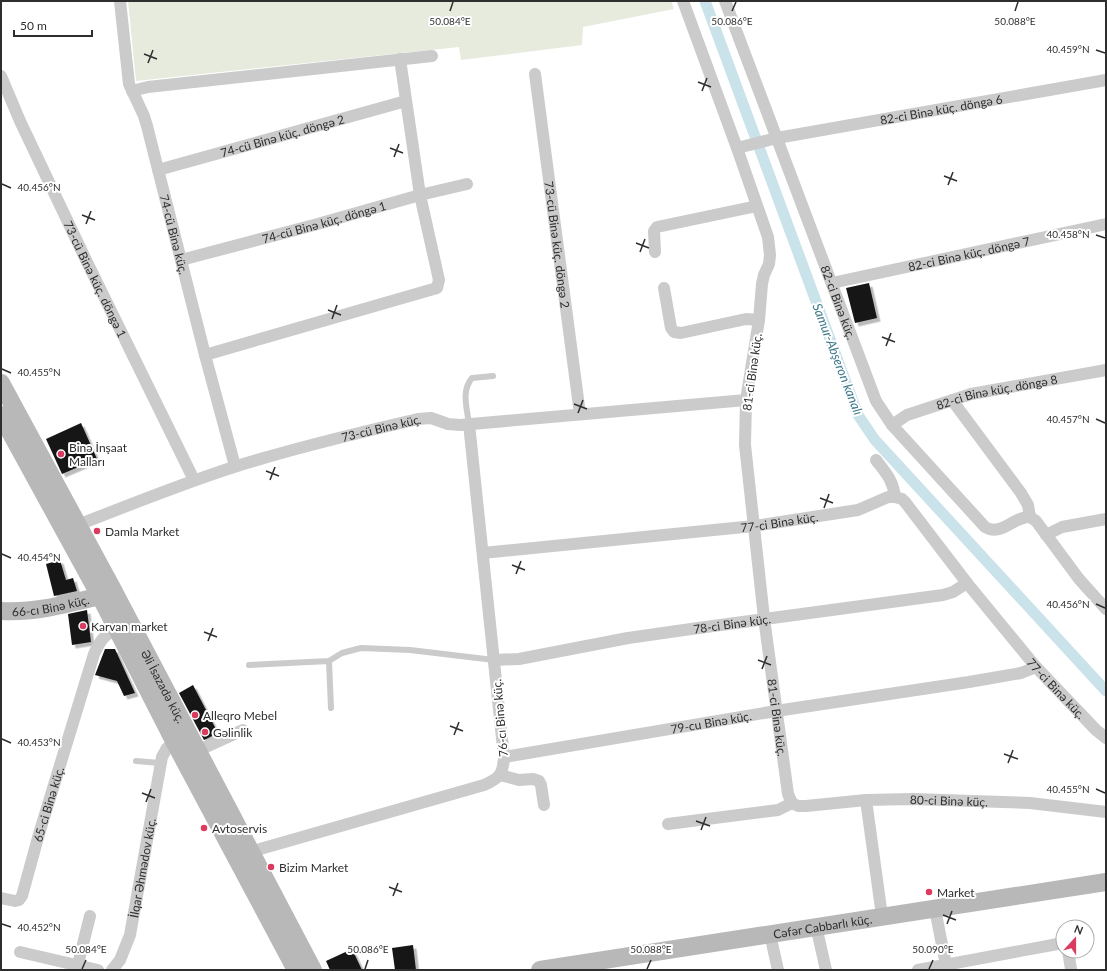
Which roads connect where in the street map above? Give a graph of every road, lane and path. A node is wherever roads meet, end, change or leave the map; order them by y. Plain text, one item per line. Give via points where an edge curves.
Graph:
1 (120, 1) edge
2 (683, 1) edge
3 (725, 1) edge
4 (432, 56) dead end
5 (400, 59) junction
6 (535, 74) dead end
7 (1, 76) edge
8 (1106, 80) edge
9 (132, 91) junction
10 (406, 101) junction
11 (777, 138) junction
12 (737, 148) junction
13 (158, 170) junction
14 (467, 184) dead end
15 (420, 195) junction
16 (757, 206) junction
17 (1106, 224) edge
18 (655, 252) dead end
19 (181, 260) junction
20 (832, 283) junction
21 (664, 288) dead end
22 (759, 320) junction
23 (205, 355) junction
24 (1106, 370) edge
25 (493, 376) dead end
26 (1, 383) edge
27 (746, 400) junction
28 (952, 400) junction
29 (580, 414) junction
30 (1, 415) edge
31 (469, 424) junction
32 (892, 424) junction
33 (5, 432) edge
34 (876, 460) dead end
35 (235, 466) junction
36 (194, 480) junction
37 (895, 497) junction
38 (1030, 517) junction
39 (1106, 519) edge
40 (78, 525) junction
41 (754, 526) junction
42 (1046, 535) junction
43 (483, 553) junction
44 (967, 583) junction
45 (100, 596) junction
46 (1106, 609) edge
47 (1, 611) edge
48 (764, 618) junction
49 (117, 628) junction
50 (329, 660) junction
51 (494, 660) junction
52 (249, 665) dead end
53 (1036, 667) junction
54 (158, 694) junction
55 (331, 708) dead end
56 (776, 711) junction
57 (243, 730) dead end
58 (1106, 738) edge
59 (176, 743) junction
60 (197, 751) junction
61 (504, 757) junction
62 (136, 761) dead end
63 (160, 763) junction
64 (500, 775) junction
65 (866, 800) junction
66 (792, 803) junction
67 (544, 805) dead end
68 (1106, 812) edge
69 (668, 824) dead end
70 (250, 852) junction
71 (1106, 882) edge
72 (1, 898) edge
73 (935, 909) junction
74 (90, 916) dead end
75 (882, 916) junction
76 (816, 926) junction
77 (770, 934) junction
78 (1055, 945) edge
79 (20, 952) dead end
80 (1069, 959) edge
81 (78, 964) junction
82 (946, 965) junction
83 (961, 966) edge
84 (588, 967) edge
85 (1071, 969) dead end
86 (98, 970) edge
87 (112, 970) edge
88 (296, 970) edge
89 (313, 970) edge
90 (540, 970) edge
91 (778, 970) edge
92 (826, 970) edge
93 (918, 970) edge

1 - 9 street, 74-cü Binə küç.
2 - 12 street, 81-ci Binə küç.
3 - 11 street, 82-ci Binə küç.
4 - 5 street
5 - 9 street via 148,87
5 - 10 street
6 - 29 street, 73-cü Binə küç. döngə 2
7 - 36 street, 73-cü Binə küç. döngə 1 via 69,225
8 - 11 street, 82-ci Binə küç. döngə 6
9 - 13 street, 74-cü Binə küç. via 144,116
10 - 13 street, 74-cü Binə küç. döngə 2
10 - 15 street
11 - 12 street, 82-ci Binə küç. döngə 6
11 - 20 street, 82-ci Binə küç.
12 - 16 street, 81-ci Binə küç.
13 - 19 street, 74-cü Binə küç.
14 - 15 street, 74-cü Binə küç. döngə 1
15 - 19 street, 74-cü Binə küç. döngə 1
15 - 23 street via 439,280 437,288
16 - 18 street via 657,227 654,231
16 - 22 street, 81-ci Binə küç. via 770,247 769,264 762,284
17 - 20 street, 82-ci Binə küç. döngə 7
19 - 23 street, 74-cü Binə küç.
20 - 32 street, 82-ci Binə küç. via 870,388
21 - 22 street via 671,328 674,332 680,333 746,319
22 - 27 street, 81-ci Binə küç.
23 - 35 street, 74-cü Binə küç.
24 - 28 street, 82-ci Binə küç. döngə 8 via 971,394
25 - 31 lane via 472,378 467,384 465,393
26 - 40 main road, Əli İsazadə küç.
27 - 29 street, 73-cü Binə küç.
27 - 41 street, 81-ci Binə küç. via 745,445
28 - 32 street, 82-ci Binə küç. döngə 8 via 907,415
28 - 38 street via 1022,494 1028,505
29 - 31 street, 73-cü Binə küç.
30 - 33 main road, Əli İsazadə küç.
31 - 35 street, 73-cü Binə küç. via 452,425 431,418 418,419
31 - 43 street, 76-cı Binə küç.
32 - 38 street, 82-ci Binə küç. via 985,528 997,530 1024,517
33 - 45 main road, Əli İsazadə küç.
34 - 37 street via 891,480
35 - 36 street, 73-cü Binə küç.
36 - 40 street, 73-cü Binə küç.
37 - 41 street, 77-ci Binə küç. via 888,497 858,510
37 - 44 street, 77-ci Binə küç. via 905,502
38 - 42 street
39 - 42 street via 1062,527
40 - 54 main road, Əli İsazadə küç.
41 - 43 street, 77-ci Binə küç.
41 - 48 street, 81-ci Binə küç.
42 - 46 street via 1079,579
43 - 51 street, 76-cı Binə küç.
44 - 48 street, 78-ci Binə küç. via 943,595
44 - 53 street, 77-ci Binə küç.
45 - 47 main road, 66-cı Binə küç. via 62,606
45 - 49 main road, Əli İsazadə küç.
48 - 51 street, 78-ci Binə küç. via 628,638 519,659
48 - 56 street, 81-ci Binə küç.
49 - 54 main road, Əli İsazadə küç.
49 - 72 street, 65-ci Binə küç. via 107,633 94,654 22,896 14,901
50 - 51 lane via 342,653 362,648 410,650
50 - 52 lane
50 - 55 lane
51 - 61 street, 76-cı Binə küç.
53 - 56 street, 79-cu Binə küç. via 1021,673 969,682
53 - 58 street, 77-ci Binə küç.
54 - 59 main road, Əli İsazadə küç.
54 - 60 main road, Əli İsazadə küç.
56 - 61 street, 79-cu Binə küç.
56 - 66 street, 81-ci Binə küç. via 788,794
57 - 60 street
59 - 63 street, İlqar Əhmədov küç. via 167,748
59 - 88 main road, Əli İsazadə küç.
60 - 70 main road, Əli İsazadə küç.
61 - 64 street, 76-cı Binə küç. via 504,768
62 - 63 lane
63 - 87 street, İlqar Əhmədov küç. via 130,935 120,960
64 - 67 street via 519,780 539,781
64 - 70 street, 76-cı Binə küç. via 496,780 484,785
65 - 66 street, 80-ci Binə küç. via 806,806
65 - 68 street, 80-ci Binə küç. via 1030,803
65 - 75 street
66 - 69 street via 778,810
70 - 89 main road, Əli İsazadə küç.
71 - 73 main road, Cəfər Cabbarlı küç.
73 - 75 main road, Cəfər Cabbarlı küç.
73 - 82 street
74 - 81 street
75 - 76 main road, Cəfər Cabbarlı küç.
76 - 77 main road, Cəfər Cabbarlı küç.
76 - 92 street
77 - 84 main road, Cəfər Cabbarlı küç.
77 - 91 street
78 - 83 street
79 - 81 street
80 - 85 street
81 - 86 street
82 - 83 street
82 - 93 street
84 - 90 main road, Cəfər Cabbarlı küç.

